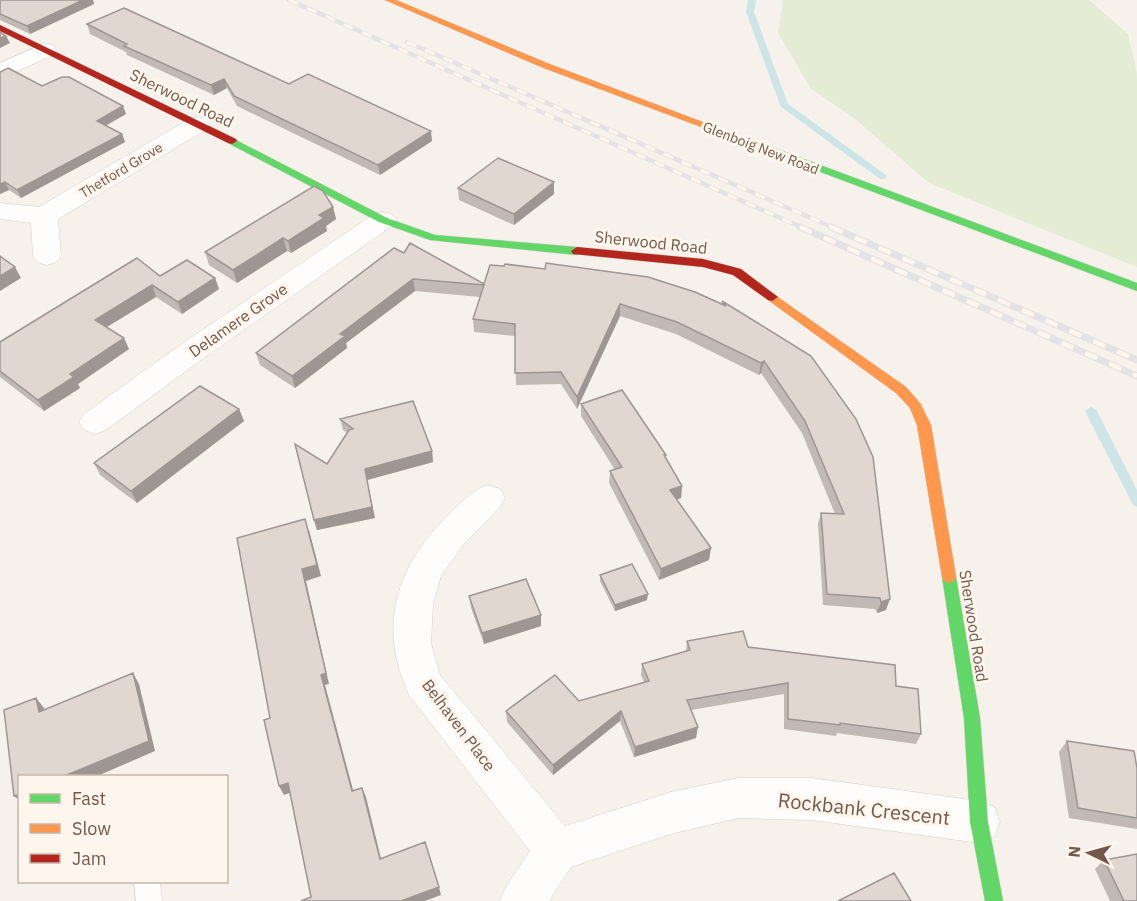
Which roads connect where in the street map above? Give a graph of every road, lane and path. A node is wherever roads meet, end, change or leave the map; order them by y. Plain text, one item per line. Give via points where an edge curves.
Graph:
1 (389, 0) edge
2 (0, 28) edge
3 (45, 50) junction
4 (0, 72) edge
5 (198, 124) junction
6 (0, 211) edge
7 (44, 216) junction
8 (383, 220) junction
9 (47, 256) dead end
10 (1137, 287) edge
11 (95, 422) dead end
12 (488, 498) dead end
13 (979, 822) junction
14 (557, 850) junction
15 (147, 883) edge
16 (149, 901) edge
17 (523, 901) edge
18 (994, 901) edge

1 - 10 street, Glenboig New Road via 566,74
2 - 3 street, Sherwood Road
3 - 4 street
3 - 5 street, Sherwood Road
5 - 7 street, Thetford Grove
5 - 8 street, Sherwood Road
6 - 7 street
7 - 9 street
8 - 11 street, Delamere Grove
8 - 13 street, Sherwood Road via 434,238 703,263 737,272 901,390 924,425 972,718
12 - 14 street, Belhaven Place via 451,535 424,570 414,604 412,643 423,683
13 - 14 street, Rockbank Crescent via 812,799 738,798 671,813
13 - 18 street
14 - 17 street
15 - 16 lane

